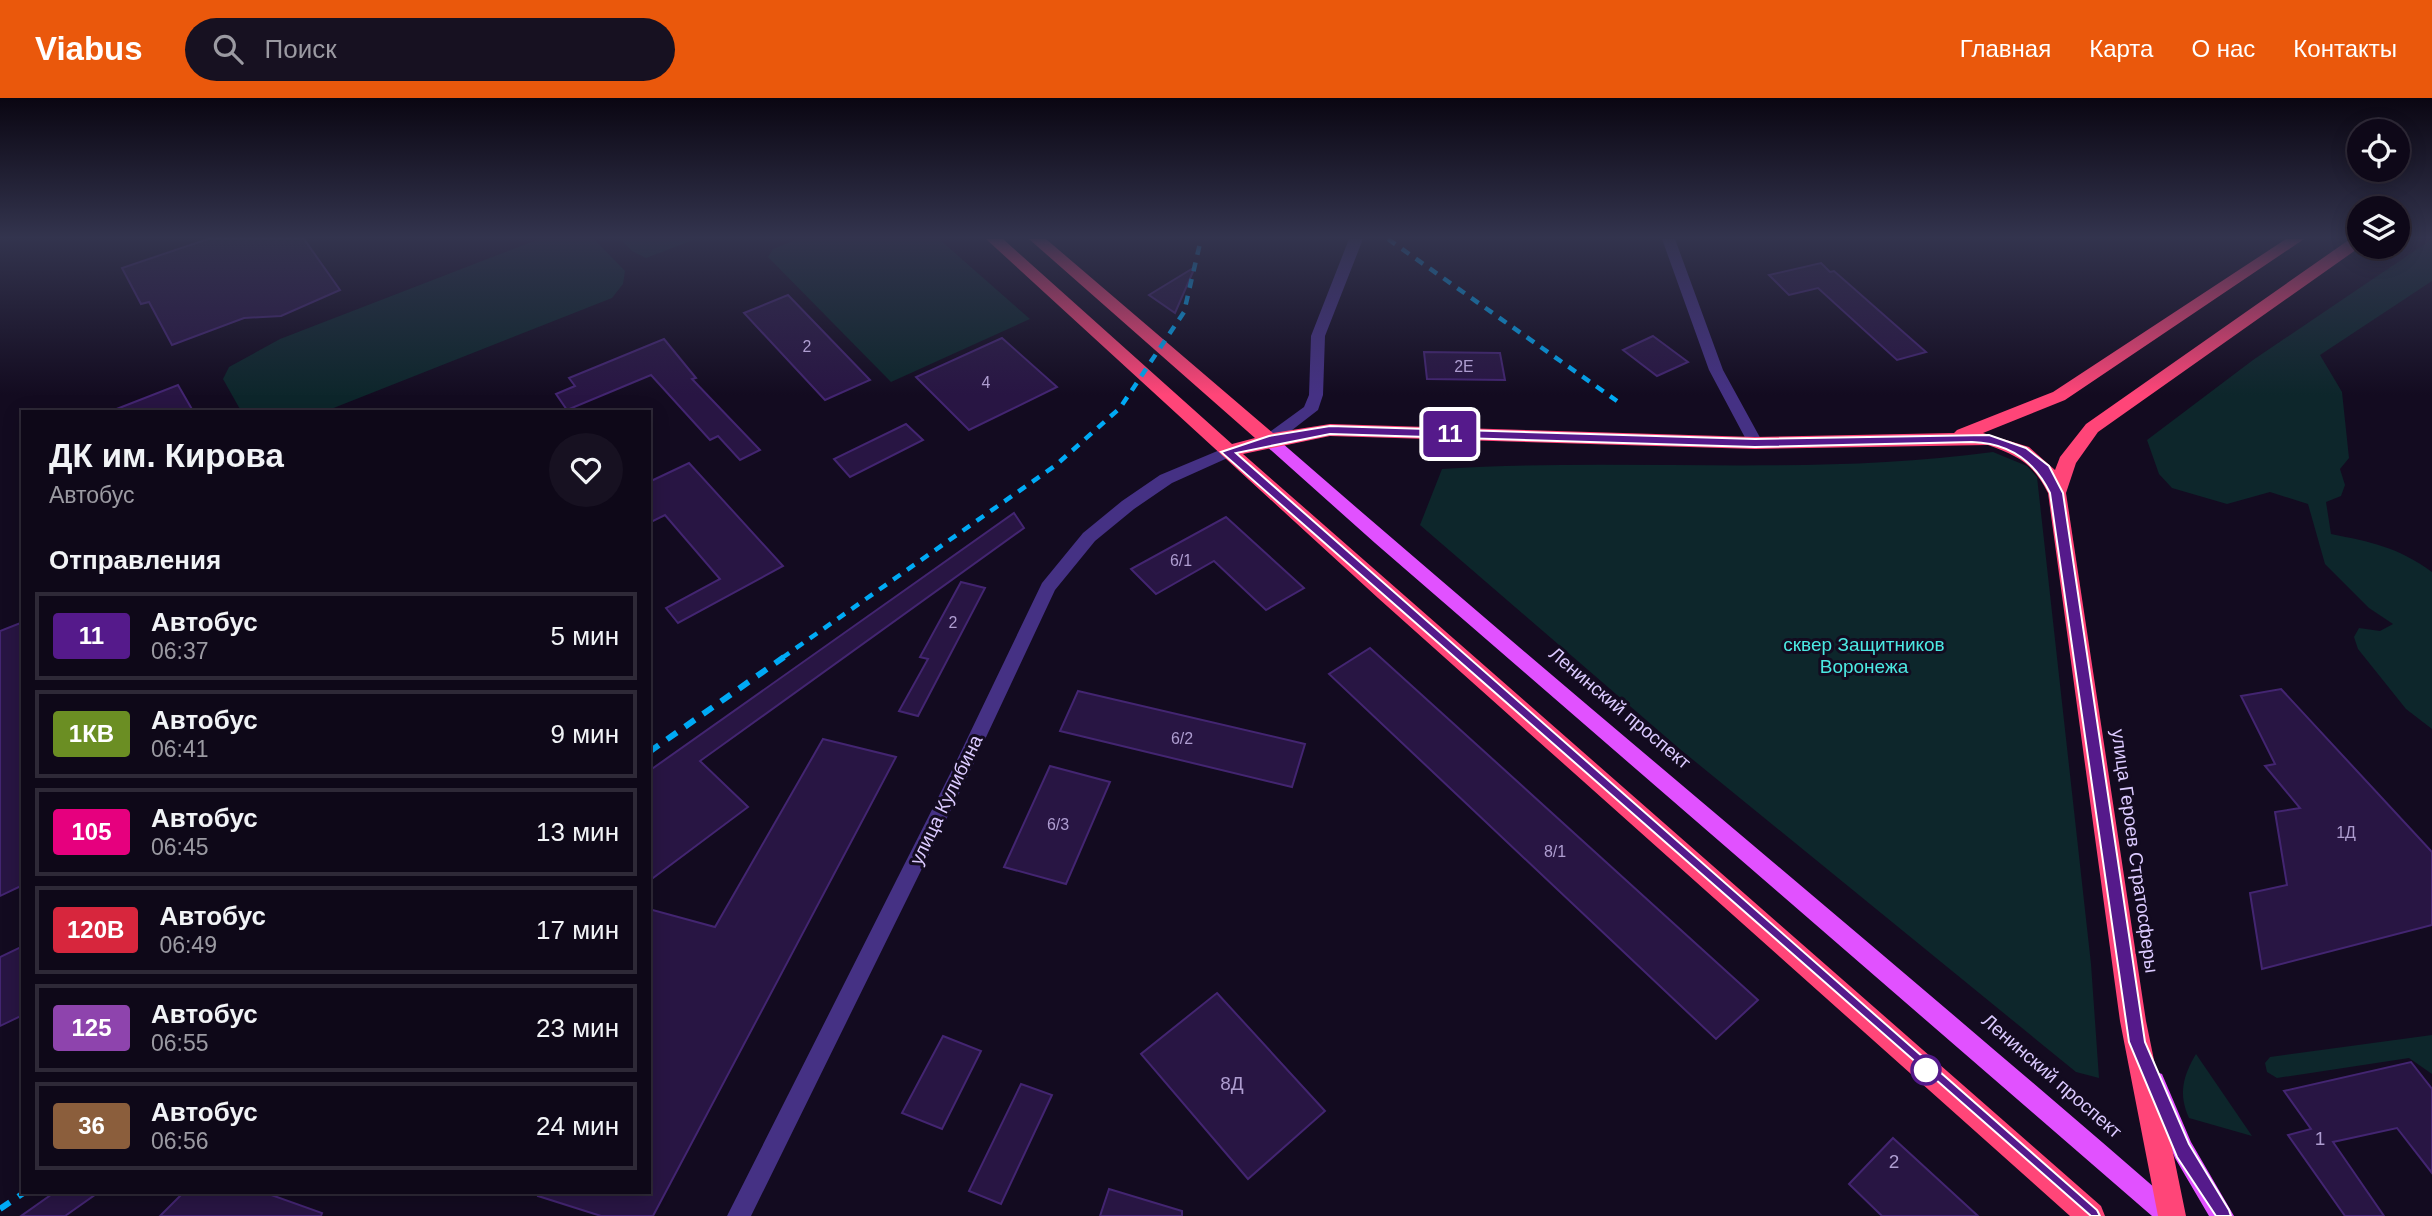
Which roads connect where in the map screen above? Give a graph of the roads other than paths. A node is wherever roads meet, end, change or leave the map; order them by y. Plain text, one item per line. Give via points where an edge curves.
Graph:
1 (1051, 291) edge
2 (1097, 291) edge
3 (1336, 291) edge
4 (1687, 291) edge
5 (2218, 291) edge
6 (2286, 291) edge
7 (1955, 437) junction
8 (1269, 440) junction
9 (1755, 443) junction
10 (1227, 452) junction
11 (2057, 493) junction
12 (2137, 1042) junction
13 (739, 1216) edge
14 (2091, 1216) edge
15 (2171, 1216) edge
16 (2222, 1216) edge

1 - 10 highway
2 - 8 highway, Ленинский проспект
3 - 8 street via 1318,336 1316,396 1311,410
4 - 9 street via 1716,370
5 - 7 highway via 2059,397
6 - 11 highway via 2092,428 2067,462
7 - 9 highway
7 - 11 highway via 1989,439 2022,451 2045,469
8 - 9 highway via 1330,430
8 - 10 highway
8 - 15 main road, Ленинский проспект
10 - 13 street, улица Кулибина via 1166,479 1128,505 1089,537 1048,587
10 - 14 highway
11 - 12 highway, улица Героев Стратосферы
12 - 15 highway, улица Героев Стратосферы
12 - 16 main road via 2183,1150

